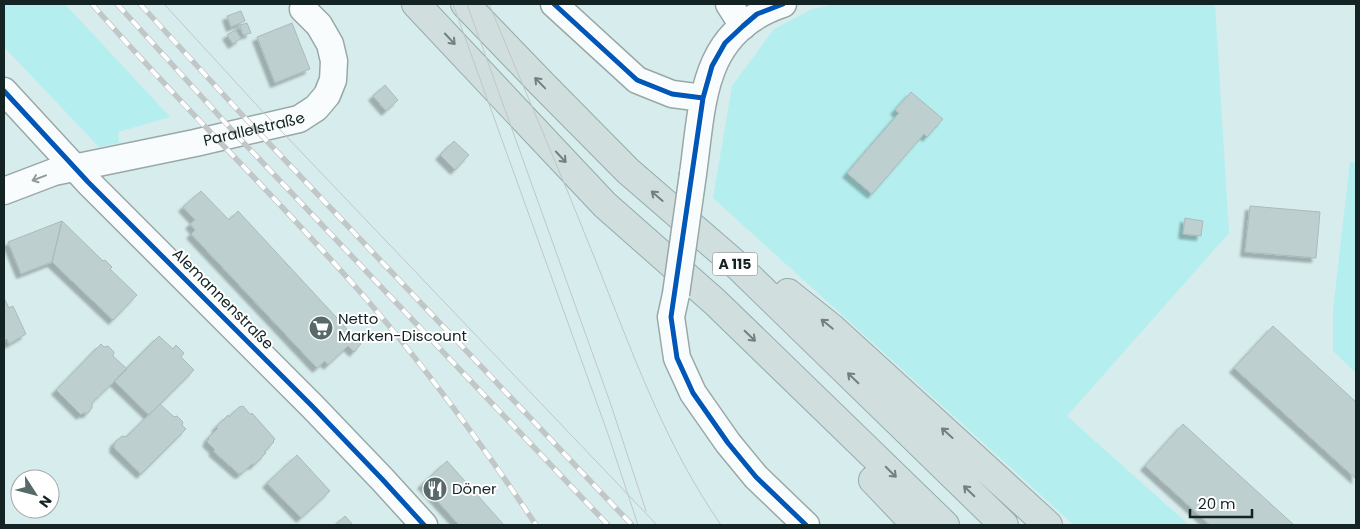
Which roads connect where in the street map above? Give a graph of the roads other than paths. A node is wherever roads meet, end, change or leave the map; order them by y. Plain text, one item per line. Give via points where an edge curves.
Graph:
1 (416, 4) edge
2 (466, 4) edge
3 (554, 4) edge
4 (729, 4) edge
5 (783, 4) edge
6 (303, 9) dead end
7 (742, 26) junction
8 (4, 91) edge
9 (703, 98) junction
10 (76, 168) junction
11 (4, 191) edge
12 (740, 268) junction
13 (831, 414) junction
14 (424, 525) edge
15 (806, 525) edge
16 (916, 525) edge
17 (945, 525) edge
18 (1004, 525) edge
19 (1048, 525) edge

1 -> 13 highway, A 115 via 605,205 715,302
12 -> 2 highway, A 115 via 628,171
3 - 9 street via 638,80 672,94
4 - 7 street
5 - 7 street via 757,14
6 - 10 street, Parallelstraße via 320,25 334,61 333,80 327,95 316,108 299,119
7 - 9 street via 725,44 712,66
8 - 10 street, Alemannenstraße
9 - 15 street, bridge via 671,317 677,358 693,393 728,443 756,477
10 -> 11 street, Parallelstraße via 54,172
10 - 14 street, Alemannenstraße via 318,412
18 -> 12 highway, A 115
19 -> 12 highway via 833,329 773,281
13 - 16 highway via 864,470
13 -> 17 highway, A 115

